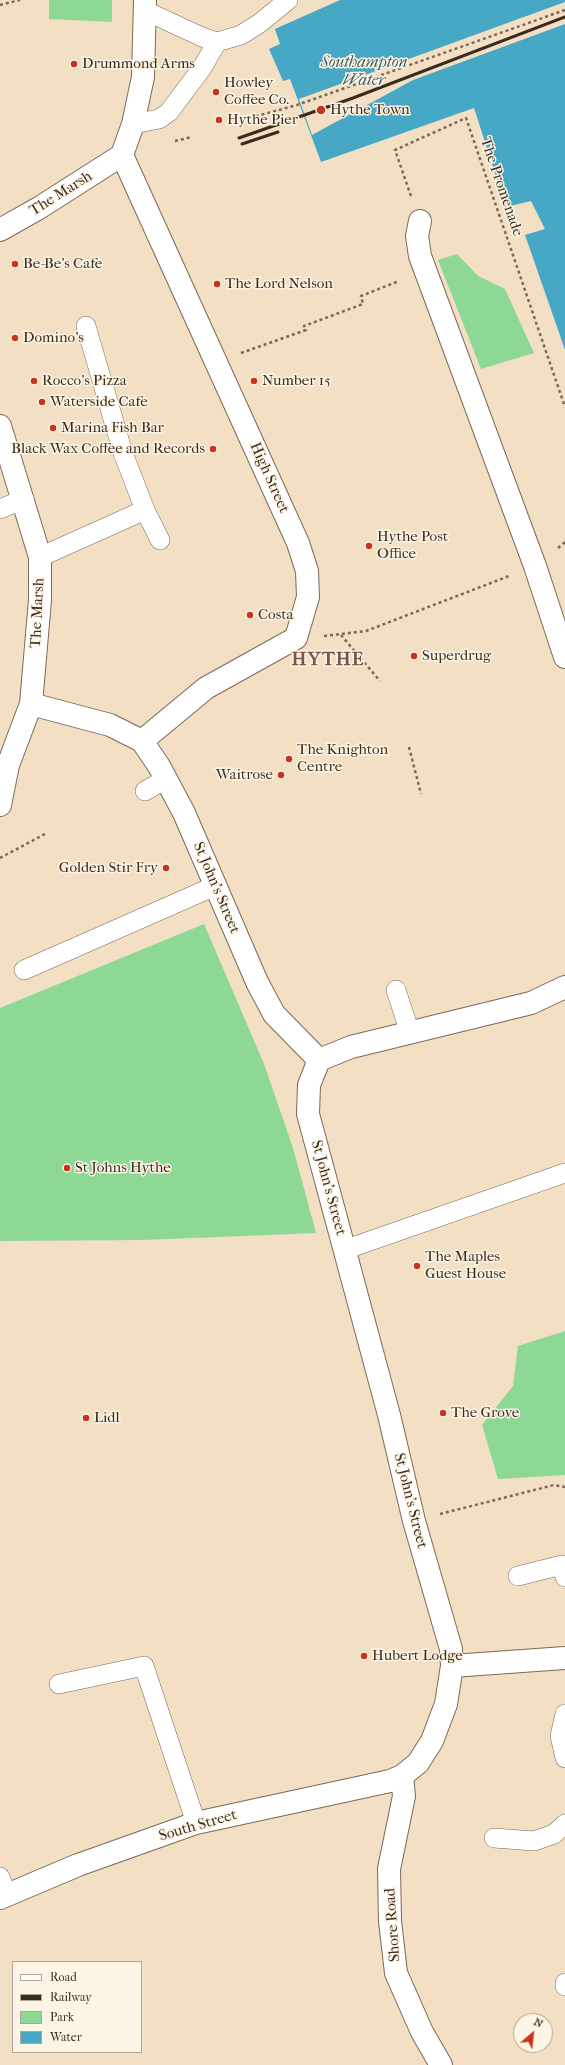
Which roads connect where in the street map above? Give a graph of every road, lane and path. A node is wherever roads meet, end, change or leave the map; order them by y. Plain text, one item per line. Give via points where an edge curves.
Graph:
1 (20, 0) edge
2 (288, 0) edge
3 (0, 5) edge
4 (146, 6) edge
5 (565, 10) edge
6 (217, 42) junction
7 (250, 118) dead end
8 (133, 124) junction
9 (122, 156) junction
10 (420, 221) joint
11 (0, 230) edge
12 (426, 270) junction
13 (86, 326) dead end
14 (216, 363) junction
15 (565, 407) edge
16 (0, 426) edge
17 (24, 499) junction
18 (0, 509) edge
19 (145, 510) junction
20 (160, 540) dead end
21 (40, 557) junction
22 (535, 566) junction
23 (341, 635) junction
24 (296, 638) junction
25 (565, 657) edge
26 (380, 681) dead end
27 (31, 704) junction
28 (142, 740) junction
29 (409, 747) dead end
30 (166, 779) junction
31 (145, 791) dead end
32 (421, 794) dead end
33 (0, 802) edge
34 (45, 834) dead end
35 (0, 858) edge
36 (215, 886) junction
37 (24, 970) dead end
38 (565, 987) edge
39 (396, 990) dead end
40 (410, 1032) junction
41 (319, 1060) junction
42 (565, 1173) edge
43 (344, 1250) junction
44 (565, 1487) edge
45 (414, 1521) junction
46 (518, 1576) dead end
47 (565, 1577) edge
48 (565, 1658) edge
49 (452, 1666) junction
50 (59, 1684) dead end
51 (565, 1714) edge
52 (565, 1758) edge
53 (402, 1776) junction
54 (196, 1823) junction
55 (565, 1824) edge
56 (494, 1838) dead end
57 (2, 1890) edge
58 (441, 2065) edge

1 - 3 path
2 - 6 lane via 241,35
4 - 6 lane via 202,37
4 - 8 street via 143,77
5 - 7 path via 297,106
6 - 8 lane via 202,68 169,112 159,119
8 - 9 street
9 - 11 street, The Marsh
9 - 14 street, High Street
10 - 12 street via 417,236 420,256
10 - 15 path, The Promenade via 395,150 466,118
12 - 14 path via 360,296 363,304 304,326 306,330
12 - 22 street
13 - 19 lane via 123,453
14 - 24 street, High Street via 298,543 307,571 308,597
16 - 17 street, The Marsh
17 - 18 lane
17 - 21 street, The Marsh
19 - 20 lane
19 - 21 lane
21 - 27 street, The Marsh via 40,600
22 - 23 path via 366,631
22 - 25 street
23 - 24 path
23 - 26 path
24 - 28 street via 206,688
27 - 28 street via 110,725
27 - 33 street, The Marsh via 8,765
28 - 30 street, St John's Street
29 - 32 path
30 - 31 lane
30 - 36 street, St John's Street via 184,813
34 - 35 path
36 - 37 lane
36 - 41 street, St John's Street via 257,982 274,1014
38 - 40 street via 531,1003
39 - 40 lane
40 - 41 street via 351,1047
41 - 43 street, St John's Street via 309,1085 308,1114
42 - 43 lane
43 - 45 street, St John's Street via 389,1415
44 - 45 path via 554,1485
45 - 49 street, St John's Street via 451,1649
46 - 47 lane via 562,1565
48 - 49 street
49 - 53 street, St John's Street via 446,1704 432,1740 418,1763
50 - 54 lane via 144,1666
51 - 52 lane via 560,1736
53 - 54 street, South Street
53 - 58 street, Shore Road via 404,1796 389,1869 390,1921 396,1973 422,2032
54 - 57 street, South Street
55 - 56 lane via 554,1834 534,1841

